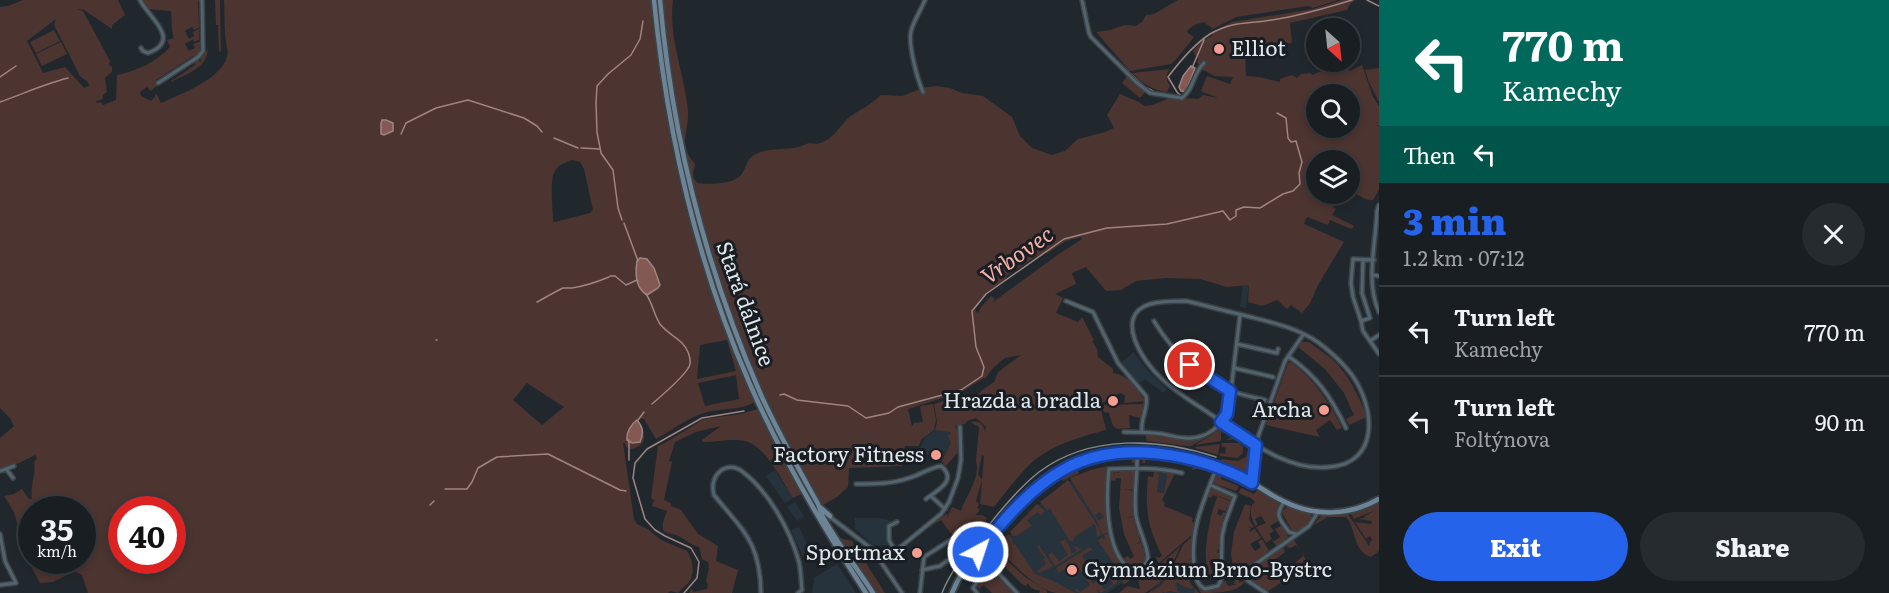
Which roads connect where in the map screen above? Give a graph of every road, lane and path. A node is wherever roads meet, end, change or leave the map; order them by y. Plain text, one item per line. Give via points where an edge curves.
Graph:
1 (140, 0) edge
2 (202, 0) edge
3 (654, 0) edge
4 (660, 0) edge
5 (925, 0) edge
6 (1082, 0) edge
7 (659, 21) junction
8 (141, 48) dead end
9 (1204, 63) dead end
10 (158, 83) dead end
11 (923, 92) dead end
12 (1379, 205) edge
13 (1378, 214) edge
14 (1377, 245) edge
15 (1363, 260) junction
16 (1374, 260) junction
17 (1372, 276) junction
18 (1379, 276) edge
19 (1066, 301) dead end
20 (1379, 312) edge
21 (1240, 315) junction
22 (1154, 321) dead end
23 (1361, 321) junction
24 (1303, 335) junction
25 (1379, 335) edge
26 (1370, 341) junction
27 (1237, 344) junction
28 (1278, 349) dead end
29 (1379, 354) edge
30 (1288, 356) junction
31 (1234, 368) junction
32 (1273, 377) dead end
33 (1230, 391) junction
34 (1265, 400) dead end
35 (1221, 422) junction
36 (960, 427) dead end
37 (1346, 428) dead end
38 (1142, 430) junction
39 (1124, 432) dead end
40 (1256, 445) junction
41 (1137, 453) junction
42 (14, 466) dead end
43 (1217, 467) junction
44 (1137, 468) junction
45 (8, 470) junction
46 (0, 471) edge
47 (1182, 472) dead end
48 (14, 478) dead end
49 (1252, 483) junction
50 (856, 484) dead end
51 (1210, 485) junction
52 (931, 496) junction
53 (1379, 499) edge
54 (926, 500) dead end
55 (1284, 502) junction
56 (945, 508) junction
57 (817, 509) junction
58 (1318, 512) junction
59 (822, 515) junction
60 (830, 516) junction
61 (897, 522) dead end
62 (0, 534) edge
63 (1298, 534) junction
64 (955, 537) dead end
65 (895, 551) junction
66 (978, 552) junction
67 (958, 553) dead end
68 (882, 562) junction
69 (988, 564) junction
70 (922, 570) junction
71 (0, 585) edge
72 (761, 593) edge
73 (798, 593) edge
74 (866, 593) edge
75 (873, 593) edge
76 (902, 593) edge
77 (920, 593) edge
78 (952, 593) edge
79 (977, 593) edge
80 (1017, 593) edge
81 (1266, 593) edge

1 - 8 street via 163,33 159,48 148,53
2 - 10 street via 203,51
3 - 7 main road, Stará dálnice
4 - 7 main road, Stará dálnice
5 - 11 street via 910,36
6 - 9 street via 1091,37 1150,93 1182,98
7 - 57 main road, Stará dálnice via 682,152 704,240 767,409
12 - 13 street
13 - 14 street
14 - 16 street
15 - 16 street
15 - 23 street via 1362,293 1372,319
15 - 23 street via 1353,259 1351,282
16 - 17 street
17 - 18 street
17 - 20 street
19 - 38 street via 1093,312 1118,363 1146,396
21 - 24 street
21 - 27 street
21 - 35 street via 1186,301 1167,302 1149,304 1136,314 1132,324 1136,345 1160,378
22 - 33 street via 1180,357
23 - 26 street via 1362,331
24 - 30 street
24 - 40 street via 1326,348 1350,373 1368,407 1371,440 1353,463 1334,467 1304,466
25 - 26 street
26 - 29 street
27 - 28 street via 1277,353
27 - 31 street
30 - 37 street via 1322,387
30 - 40 street
31 - 32 street
31 - 33 street
33 - 34 street
33 - 35 street via 1227,414
35 - 38 street via 1194,438
35 - 40 street
36 - 56 street via 961,460
38 - 39 street
40 - 49 street
41 - 43 main road via 1182,457
41 - 44 street
41 - 66 main road via 1085,460 1058,473 1016,508
42 - 45 street
43 - 49 main road
43 - 51 street
44 - 44 street via 1136,515 1148,558 1146,565 1138,569 1124,563 1111,532 1107,500 1109,469
44 - 47 street
45 - 46 street
45 - 48 street
49 - 55 main road
50 - 52 street via 890,483 941,466 947,472 947,483
51 - 51 street via 1195,524 1193,555 1196,580 1205,589 1218,586 1221,580 1222,536 1235,496
52 - 54 street
52 - 56 street
53 - 58 main road via 1348,511
55 - 58 main road
55 - 63 street via 1278,515 1289,532
56 - 65 street
57 - 59 main road
57 - 60 main road
57 - 74 main road, Stará dálnice
58 - 63 street
59 - 60 main road
59 - 75 main road
60 - 68 street via 864,542
61 - 65 street via 890,526 889,540
62 - 71 street via 5,561 16,583
63 - 81 street via 1247,570 1248,581
64 - 70 street via 924,557
65 - 68 street
66 - 69 street
66 - 78 main road
67 - 70 street via 940,566
68 - 76 street
69 - 79 street via 973,588
69 - 80 street
70 - 77 street
72 - 73 street via 756,552 711,487 718,473 727,468 741,470 773,506 798,559 802,590

